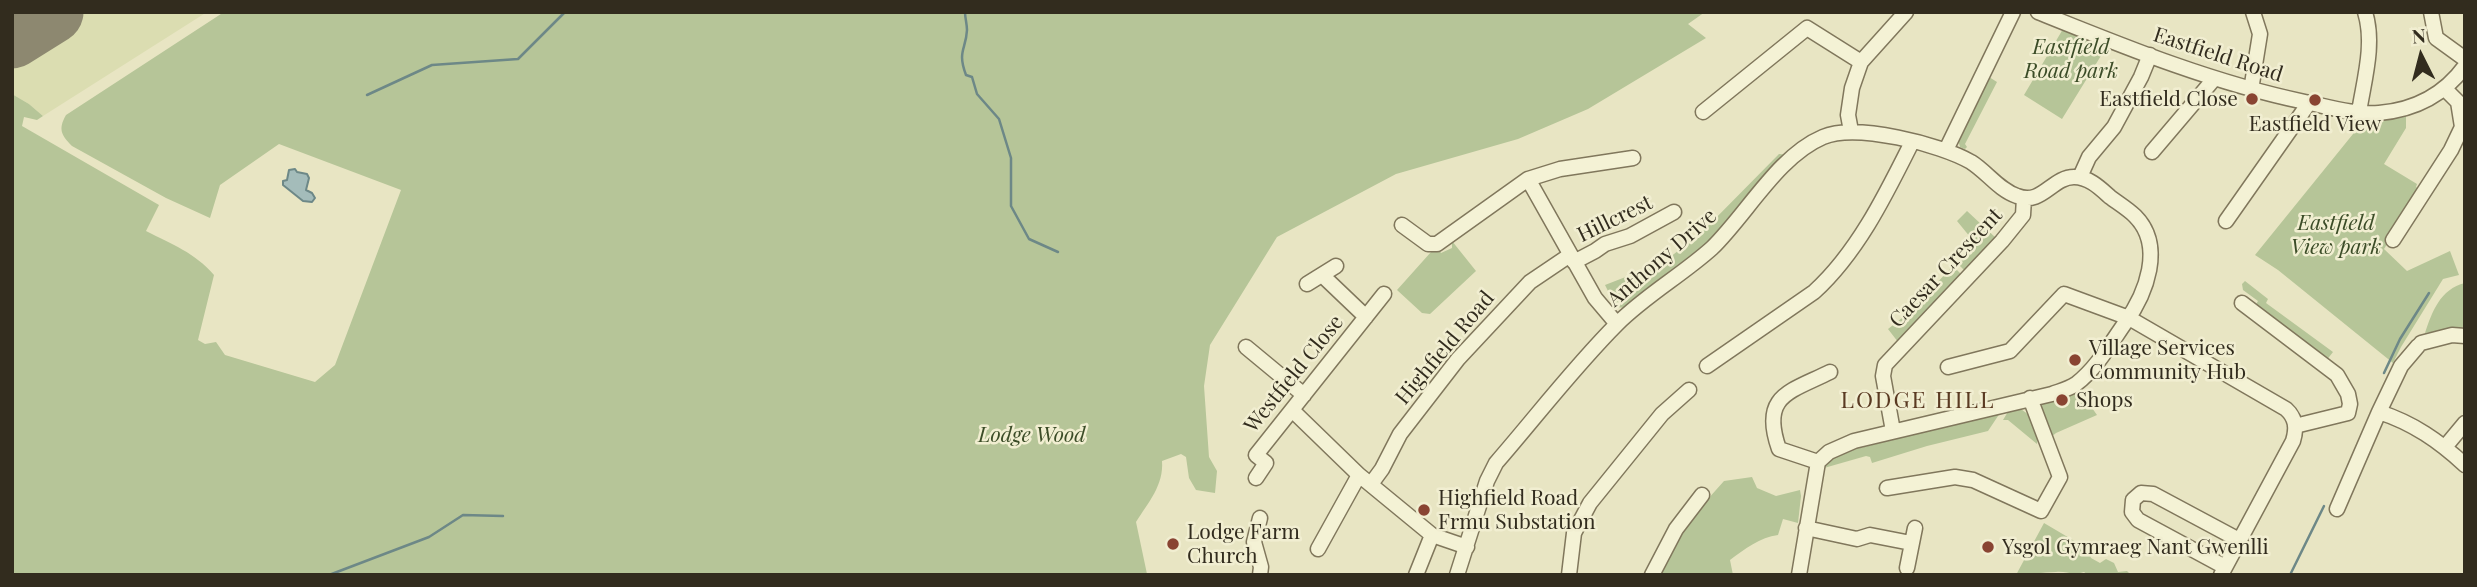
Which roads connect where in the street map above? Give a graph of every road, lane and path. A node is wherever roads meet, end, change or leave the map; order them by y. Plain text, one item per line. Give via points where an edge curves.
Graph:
1 (1906, 12) edge
2 (2013, 12) edge
3 (2038, 12) edge
4 (2253, 12) edge
5 (2365, 12) edge
6 (2431, 12) edge
7 (2150, 55) junction
8 (2465, 59) edge
9 (1861, 62) junction
10 (2465, 66) edge
11 (2214, 79) junction
12 (2445, 89) junction
13 (2251, 90) junction
14 (2309, 103) junction
15 (1703, 112) dead end
16 (2359, 112) junction
17 (1851, 131) junction
18 (1912, 142) junction
19 (1946, 150) junction
20 (2152, 152) dead end
21 (1633, 158) dead end
22 (2080, 177) junction
23 (1528, 179) junction
24 (2024, 198) junction
25 (1674, 212) dead end
26 (2227, 221) dead end
27 (1402, 225) dead end
28 (2393, 240) dead end
29 (1572, 258) junction
30 (1336, 266) dead end
31 (1322, 275) junction
32 (1307, 284) dead end
33 (1384, 294) dead end
34 (2242, 303) dead end
35 (1366, 317) junction
36 (2129, 318) junction
37 (1617, 324) junction
38 (2465, 335) edge
39 (1245, 347) dead end
40 (1707, 366) dead end
41 (1948, 367) dead end
42 (1830, 372) dead end
43 (1689, 390) dead end
44 (1304, 394) junction
45 (2030, 398) junction
46 (1292, 410) junction
47 (2379, 412) junction
48 (2465, 424) edge
49 (2295, 426) junction
50 (1894, 431) junction
51 (2445, 447) junction
52 (1818, 462) junction
53 (2465, 465) edge
54 (1256, 478) dead end
55 (1365, 479) junction
56 (1887, 488) dead end
57 (1702, 495) dead end
58 (2337, 509) dead end
59 (1261, 518) dead end
60 (1806, 528) junction
61 (1914, 528) dead end
62 (1433, 535) junction
63 (2239, 540) junction
64 (1911, 543) junction
65 (1466, 547) junction
66 (1318, 549) dead end
67 (1907, 568) dead end
68 (2223, 571) edge
69 (1260, 575) edge
70 (1416, 575) edge
71 (1457, 575) edge
72 (1569, 575) edge
73 (1652, 575) edge
74 (1799, 575) edge

1 - 9 street
2 - 19 street
3 - 7 street, Eastfield Road
4 - 13 street via 2260,34
5 - 16 street via 2368,55
6 - 8 street via 2436,37
7 - 11 street, Eastfield Road
7 - 22 street via 2114,127 2089,157
9 - 15 street via 1807,28
9 - 17 street via 1848,115
10 - 12 street
11 - 13 street, Eastfield Road
11 - 20 street
12 - 16 street, Eastfield Road via 2406,108
12 - 28 street via 2458,102 2462,127
13 - 14 street, Eastfield Road
14 - 16 street, Eastfield Road
14 - 26 street
17 - 18 street, Anthony Drive
17 - 37 street, Anthony Drive via 1826,135 1805,147 1710,249
18 - 19 street, Anthony Drive
18 - 40 street via 1855,245 1828,279
19 - 24 street, Anthony Drive
21 - 23 street via 1560,169
22 - 24 street, Caesar Crescent via 2067,178 2038,197
22 - 36 street via 2136,217 2146,233 2152,255 2150,271
23 - 27 street via 1437,244 1428,244
23 - 29 street
24 - 50 street, Caesar Crescent via 2022,215 2002,242 1885,365
25 - 29 street, Hillcrest via 1630,236
29 - 37 street via 1595,298
29 - 55 street, Highfield Road via 1530,282 1458,359 1400,434 1382,469
30 - 31 street
31 - 32 street
31 - 35 street
33 - 35 street, Westfield Close
34 - 49 street via 2337,375 2347,391 2348,413
35 - 44 street, Westfield Close
36 - 41 street via 2064,294 2010,351
36 - 45 street via 2075,385
36 - 49 street via 2281,406 2292,415
37 - 65 street, Anthony Drive via 1496,463
38 - 47 street via 2420,345 2401,366
39 - 44 street
42 - 52 street via 1784,396 1774,412 1779,449
43 - 72 street via 1662,414 1590,503 1574,533
44 - 46 street, Westfield Close
45 - 50 street
45 - 56 street via 2060,477 2041,511 1973,480 1955,477
46 - 54 street, Westfield Close via 1256,455 1266,463
46 - 55 street
47 - 51 street via 2399,418
47 - 58 street
48 - 51 street
49 - 63 street via 2292,441
50 - 52 street via 1839,446
51 - 53 street
52 - 60 street
55 - 62 street
55 - 66 street, Highfield Road
57 - 73 street via 1676,529
59 - 69 street via 1254,542
60 - 64 street via 1857,539 1870,535
60 - 74 street
61 - 64 street
62 - 65 street
62 - 70 street
63 - 68 street
63 - 68 street via 2152,494 2141,493 2133,500 2132,512 2138,520
64 - 67 street
65 - 71 street, Anthony Drive

